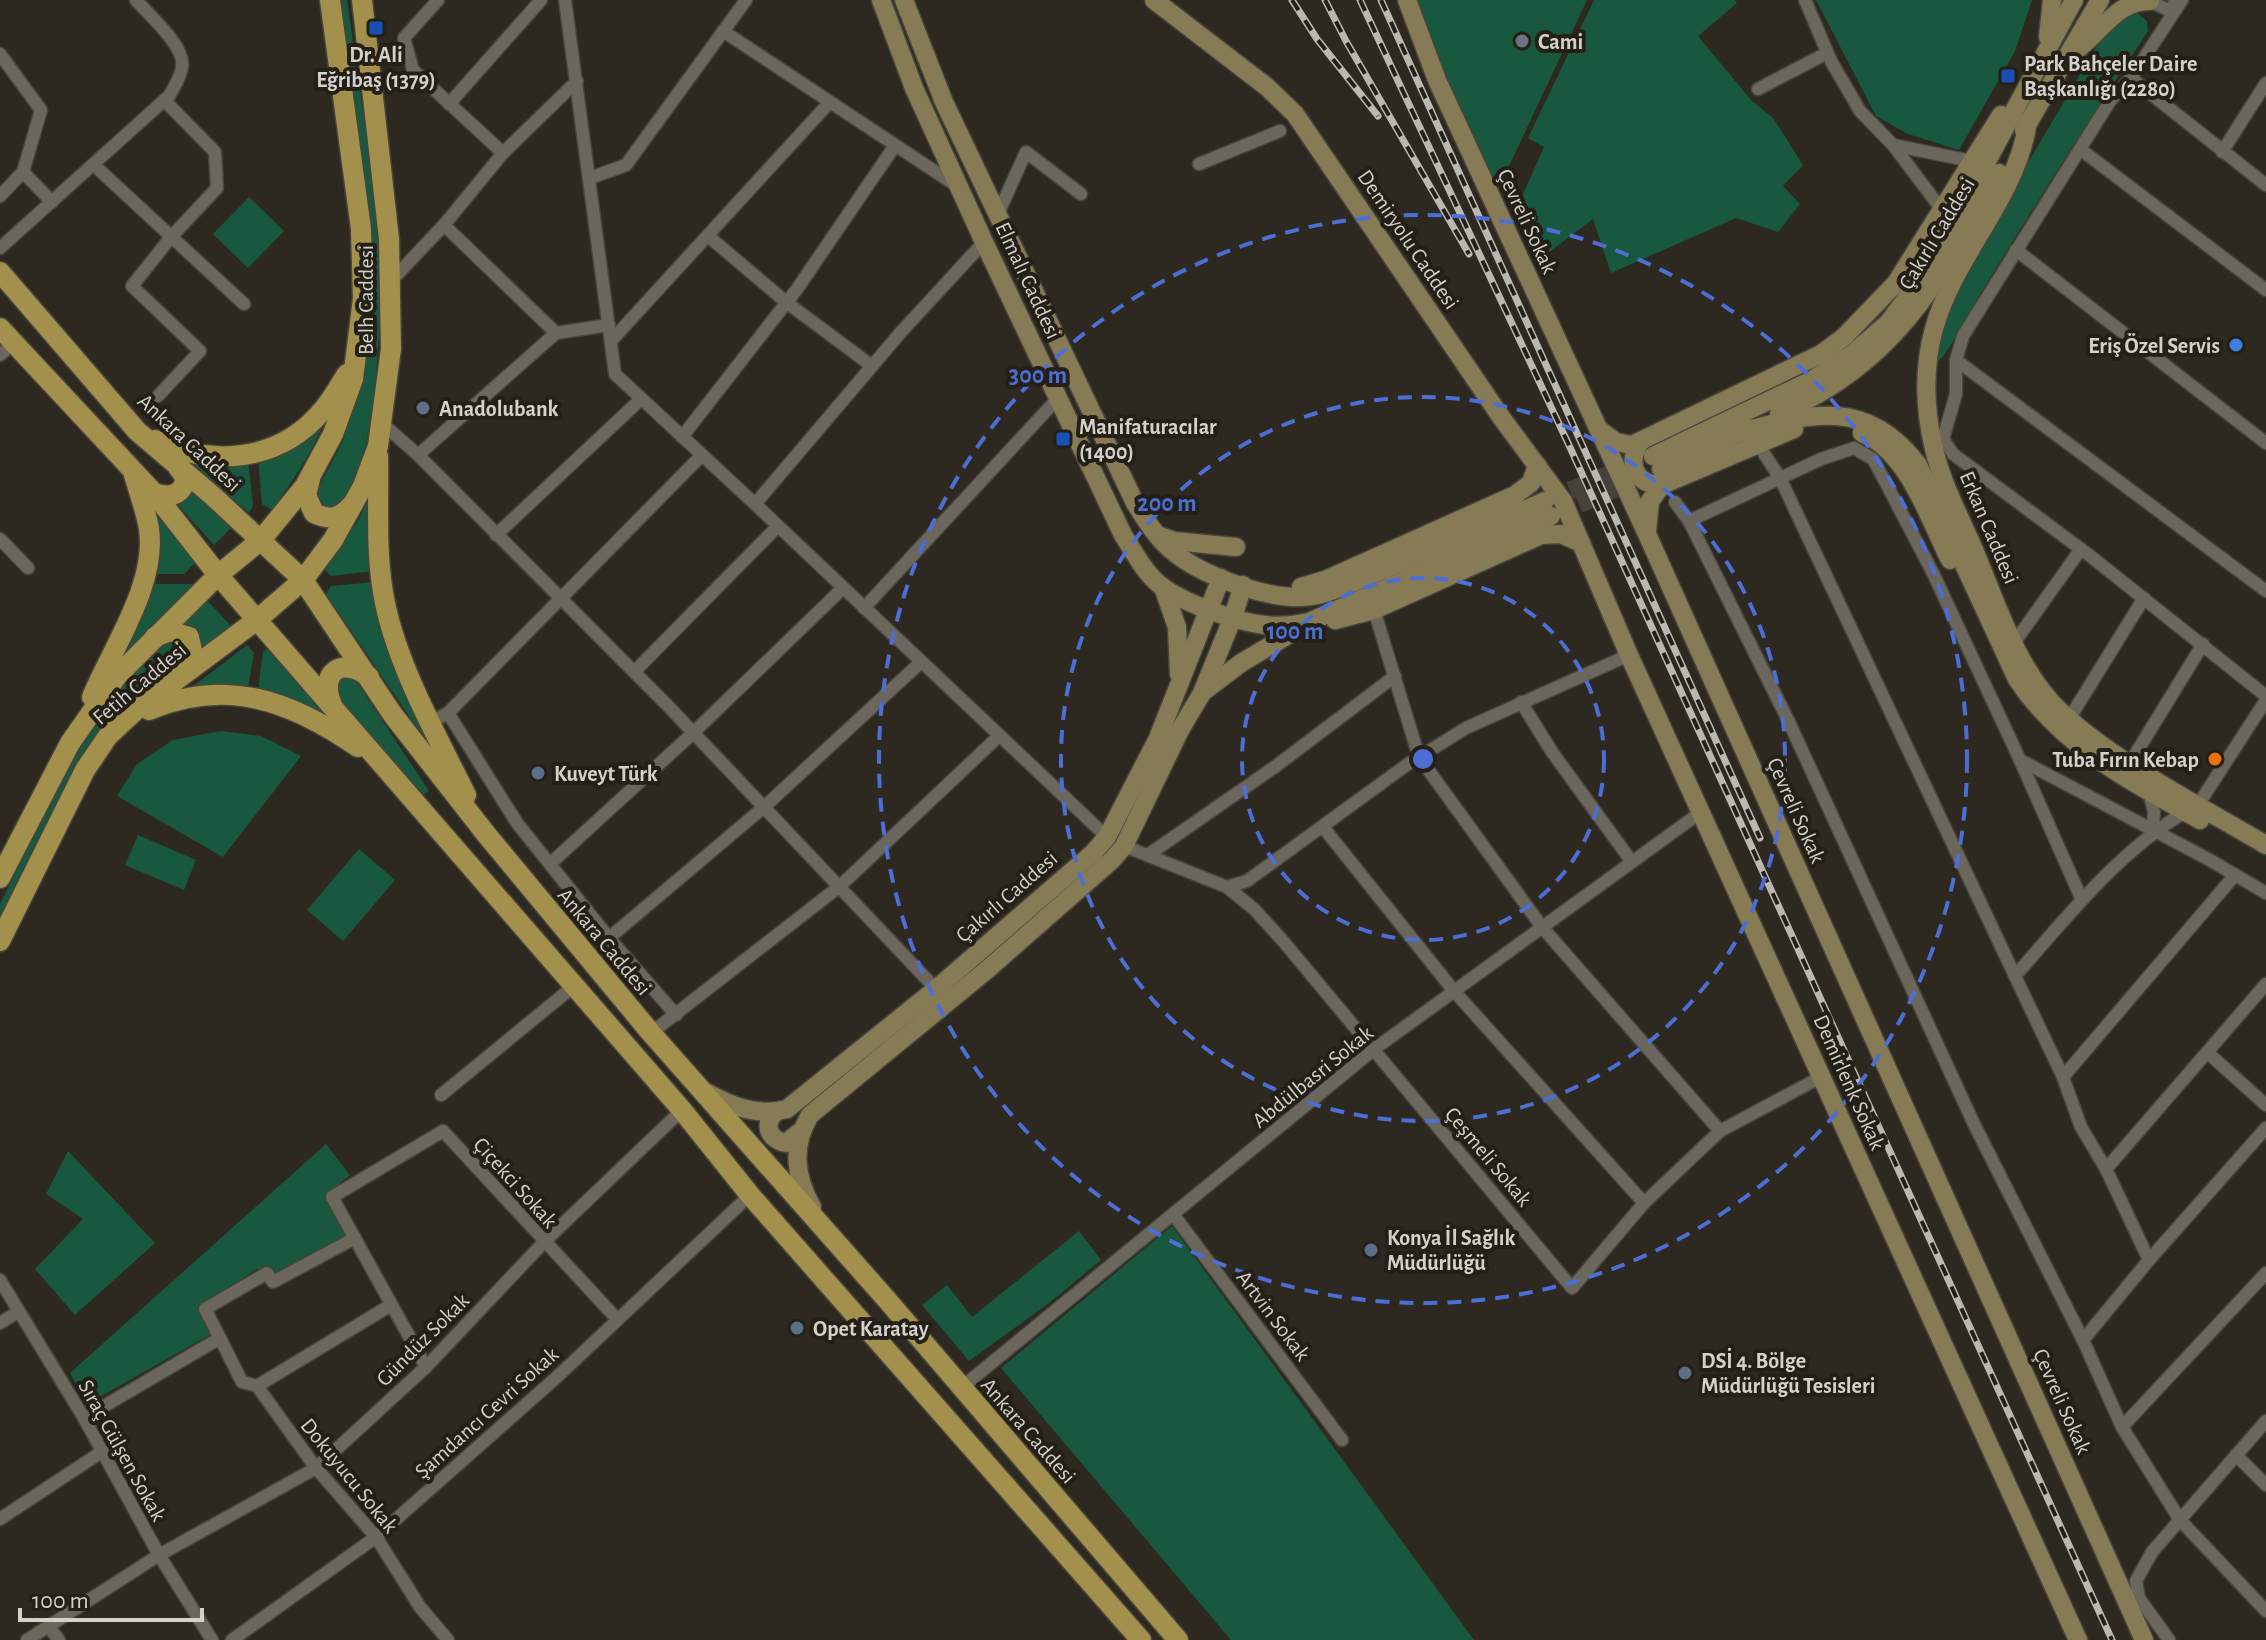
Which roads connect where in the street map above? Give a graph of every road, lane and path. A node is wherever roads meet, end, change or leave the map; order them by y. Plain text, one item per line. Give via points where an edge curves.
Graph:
1 (136, 0) edge
2 (330, 0) edge
3 (362, 0) edge
4 (438, 0) edge
5 (541, 0) edge
6 (565, 0) edge
7 (746, 0) edge
8 (881, 0) edge
9 (904, 0) edge
10 (1154, 0) edge
11 (1407, 0) edge
12 (1805, 0) edge
13 (2052, 0) edge
14 (2074, 0) edge
15 (2100, 0) edge
16 (2149, 0) edge
17 (2177, 3) edge
18 (723, 31) junction
19 (2046, 49) junction
20 (1827, 53) junction
21 (0, 54) edge
22 (2066, 59) junction
23 (2131, 78) junction
24 (577, 81) junction
25 (2266, 83) edge
26 (1758, 89) dead end
27 (2024, 89) junction
28 (164, 100) junction
29 (829, 103) junction
30 (449, 104) junction
31 (2028, 121) junction
32 (1280, 131) dead end
33 (1893, 145) junction
34 (894, 147) junction
35 (2080, 149) junction
36 (2222, 152) junction
37 (503, 153) junction
38 (1971, 161) junction
39 (1199, 164) dead end
40 (94, 165) junction
41 (23, 172) junction
42 (590, 178) junction
43 (2266, 185) edge
44 (960, 188) junction
45 (1081, 194) dead end
46 (0, 196) edge
47 (52, 202) junction
48 (1942, 210) junction
49 (997, 216) junction
50 (444, 225) junction
51 (708, 236) junction
52 (171, 237) junction
53 (984, 242) junction
54 (0, 248) edge
55 (2016, 250) junction
56 (0, 272) edge
57 (390, 282) junction
58 (2266, 290) edge
59 (786, 302) junction
60 (244, 304) dead end
61 (609, 325) junction
62 (556, 333) junction
63 (5, 341) edge
64 (611, 341) junction
65 (358, 353) junction
66 (1956, 360) junction
67 (872, 366) junction
68 (158, 396) dead end
69 (1059, 397) junction
70 (641, 399) junction
71 (383, 424) junction
72 (1598, 428) junction
73 (137, 431) junction
74 (1738, 433) junction
75 (682, 437) junction
76 (1641, 441) junction
77 (2266, 443) edge
78 (378, 446) junction
79 (1763, 452) dead end
80 (418, 455) junction
81 (702, 455) junction
82 (1537, 465) junction
83 (131, 467) junction
84 (178, 467) junction
85 (1659, 470) junction
86 (311, 475) junction
87 (1780, 478) junction
88 (154, 493) junction
89 (355, 502) junction
90 (1675, 502) dead end
91 (755, 504) junction
92 (1689, 521) junction
93 (778, 526) junction
94 (1156, 534) junction
95 (1647, 534) junction
96 (496, 535) junction
97 (0, 539) edge
98 (261, 540) junction
99 (1581, 543) junction
100 (1236, 547) dead end
101 (2081, 549) junction
102 (28, 568) dead end
103 (218, 575) junction
104 (1221, 578) junction
105 (303, 580) junction
106 (1163, 587) junction
107 (843, 588) junction
108 (1251, 588) junction
109 (2266, 591) edge
110 (2144, 598) junction
111 (560, 600) junction
112 (864, 608) junction
113 (1209, 609) junction
114 (1374, 610) junction
115 (1233, 617) junction
116 (258, 619) junction
117 (1309, 622) junction
118 (155, 637) junction
119 (2014, 643) junction
120 (2203, 644) junction
121 (1629, 655) junction
122 (921, 662) junction
123 (634, 672) junction
124 (1395, 676) junction
125 (369, 677) junction
126 (2017, 679) junction
127 (177, 680) junction
128 (1177, 689) junction
129 (1202, 693) junction
130 (2266, 698) edge
131 (1521, 702) junction
132 (332, 706) junction
133 (440, 718) junction
134 (127, 719) junction
135 (2069, 719) junction
136 (77, 732) junction
137 (692, 734) junction
138 (999, 736) junction
139 (1419, 757) junction
140 (2020, 760) junction
141 (2130, 763) junction
142 (382, 764) junction
143 (2149, 792) junction
144 (764, 807) junction
145 (2191, 808) junction
146 (1701, 812) junction
147 (1323, 827) junction
148 (2153, 831) junction
149 (486, 834) junction
150 (1107, 837) junction
151 (1124, 846) junction
152 (2266, 847) edge
153 (7, 849) edge
154 (1148, 855) junction
155 (1632, 862) junction
156 (551, 863) junction
157 (2235, 875) junction
158 (0, 878) edge
159 (840, 886) junction
160 (1227, 887) junction
161 (2266, 893) edge
162 (2082, 900) junction
163 (1542, 927) junction
164 (609, 938) junction
165 (0, 941) edge
166 (2015, 976) junction
167 (2266, 984) edge
168 (574, 986) junction
169 (936, 989) junction
170 (1454, 991) junction
171 (676, 1015) junction
172 (651, 1033) junction
173 (1373, 1050) junction
174 (2208, 1053) junction
175 (1821, 1077) junction
176 (2063, 1077) junction
177 (700, 1088) junction
178 (441, 1095) dead end
179 (2266, 1105) edge
180 (682, 1110) junction
181 (776, 1112) junction
182 (2266, 1128) edge
183 (801, 1131) junction
184 (1720, 1131) junction
185 (2106, 1169) junction
186 (750, 1195) junction
187 (1644, 1203) junction
188 (1173, 1214) junction
189 (822, 1228) junction
190 (355, 1238) junction
191 (544, 1242) junction
192 (2149, 1260) junction
193 (2266, 1273) edge
194 (0, 1280) edge
195 (391, 1305) junction
196 (18, 1312) junction
197 (617, 1319) junction
198 (0, 1323) edge
199 (220, 1338) junction
200 (2083, 1340) junction
201 (426, 1367) junction
202 (257, 1386) junction
203 (961, 1388) junction
204 (84, 1418) junction
205 (2266, 1421) edge
206 (2122, 1427) junction
207 (1342, 1440) dead end
208 (103, 1451) junction
209 (2236, 1455) junction
210 (316, 1468) junction
211 (2266, 1485) edge
212 (0, 1519) edge
213 (2180, 1520) junction
214 (376, 1537) junction
215 (159, 1555) junction
216 (2129, 1585) junction
217 (2266, 1611) edge
218 (48, 1626) junction
219 (27, 1640) edge
220 (59, 1640) edge
221 (212, 1640) edge
222 (232, 1640) edge
223 (448, 1640) edge
224 (1141, 1640) edge
225 (1178, 1640) edge
226 (2078, 1640) edge
227 (2144, 1640) edge
228 (2169, 1640) edge

1 - 28 street via 181,51 178,80
2 - 65 main road, Belh Caddesi via 361,229
3 - 57 main road, Belh Caddesi
4 - 30 street via 404,38 413,70
5 - 30 street
6 - 24 street
7 - 18 street
8 - 44 main road, Elmalı Caddesi
9 - 49 main road, Elmalı Caddesi via 934,81
10 - 82 main road, Demiryolu Caddesi via 1295,114
11 - 72 main road, Çevreli Sokak via 1437,80
12 - 20 street
13 - 19 main road
14 - 19 main road, Çakırlı Caddesi
15 - 22 main road, Çakırlı Caddesi
16 - 17 street via 2166,9
16 - 22 main road via 2125,6
17 - 23 street
18 - 29 street
18 - 42 street via 626,165
19 - 27 main road, Çakırlı Caddesi
20 - 26 street
20 - 33 street via 1860,111
21 - 41 street via 41,110
22 - 31 main road, Çakırlı Caddesi
23 - 35 street
23 - 36 street
24 - 37 street
24 - 42 street
25 - 36 street
27 - 38 main road
27 - 85 main road, Çakırlı Caddesi via 1931,265 1888,323 1812,380
28 - 40 street
28 - 52 street via 215,152 217,188
29 - 34 street
29 - 51 street
30 - 37 street
31 - 74 main road, Çakırlı Caddesi via 1943,273 1898,331 1820,394
31 - 119 main road, Erkan Caddesi via 2014,173 1938,314 1926,395 1939,467
32 - 39 street
33 - 38 street
33 - 48 street
34 - 44 street
34 - 59 street
35 - 55 street
35 - 58 street
36 - 43 street
37 - 50 street
38 - 48 main road
40 - 47 street
40 - 52 street
41 - 46 street
41 - 47 street
42 - 61 street
44 - 53 main road, Elmalı Caddesi
45 - 49 street via 1026,152
47 - 54 street
48 - 76 main road via 1896,283 1844,337 1821,354
49 - 94 main road, Elmalı Caddesi via 1135,503
50 - 57 street
50 - 62 street
51 - 59 street
51 - 64 street
52 - 60 street
52 - 68 street via 132,286 200,351
53 - 67 street
53 - 69 main road, Elmalı Caddesi
55 - 66 street via 1963,336
55 - 77 street
56 - 73 main road, Ankara Caddesi
57 - 71 main road, Belh Caddesi via 391,349
59 - 67 street
59 - 75 street
61 - 62 street
61 - 64 street
62 - 80 street
63 - 83 main road
64 - 70 street via 615,374
65 - 73 main road via 322,411 301,431 260,452 205,456
65 - 86 main road, Belh Caddesi via 333,434
66 - 101 street via 1956,394 1943,439 1953,454
66 - 109 street
67 - 91 street
69 - 106 main road, Elmalı Caddesi via 1123,535
69 - 112 street
70 - 75 street
70 - 96 street
71 - 78 main road, Belh Caddesi
71 - 80 street
72 - 76 main road via 1616,442
72 - 95 main road, Çevreli Sokak
73 - 84 main road, Ankara Caddesi
74 - 85 main road, Çakırlı Caddesi
74 - 126 main road, Erkan Caddesi via 1832,414 1873,424 1891,435 1928,485
75 - 81 street
76 - 85 main road via 1633,454 1634,470 1644,481
78 - 89 main road, Belh Caddesi
78 - 133 main road via 384,602 404,662
79 - 87 street
80 - 96 street
81 - 91 street
81 - 111 street
82 - 99 main road, Demiryolu Caddesi via 1563,501
82 - 108 main road via 1531,483 1515,495 1325,580 1294,589
83 - 88 main road
83 - 136 main road via 149,529 146,576
84 - 88 main road via 186,478 179,493
84 - 98 main road, Ankara Caddesi
85 - 95 main road
85 - 126 main road via 1802,426 1867,435 1889,450 1909,477 1983,629
86 - 89 main road via 306,495 314,513 339,516
86 - 98 main road, Belh Caddesi
87 - 92 street
87 - 140 street via 1854,448 1873,459
87 - 166 street
88 - 103 main road
89 - 105 main road, Belh Caddesi
90 - 92 street
91 - 93 street
92 - 200 street via 1788,720 1974,1124
93 - 107 street
93 - 123 street
94 - 100 main road via 1174,541
94 - 104 main road, Elmalı Caddesi via 1181,557
95 - 216 main road, Çevreli Sokak
96 - 111 street
97 - 102 street
98 - 103 main road, Fetih Caddesi
98 - 105 main road, Ankara Caddesi
99 - 114 main road via 1561,534 1541,535
99 - 121 main road, Demirlenk Sokak
101 - 110 street
101 - 119 street
103 - 116 main road
103 - 118 main road, Fetih Caddesi
104 - 108 main road, Elmalı Caddesi
104 - 113 main road, Çakırlı Caddesi
105 - 116 main road, Fetih Caddesi
105 - 125 main road, Ankara Caddesi
106 - 113 main road, Elmalı Caddesi
106 - 128 main road via 1177,627
107 - 112 street
107 - 137 street
108 - 115 main road, Çakırlı Caddesi
108 - 117 main road via 1298,597 1330,592 1548,508
110 - 120 street
110 - 135 street
111 - 123 street
111 - 133 street
112 - 122 street
113 - 115 main road, Elmalı Caddesi
113 - 128 main road, Çakırlı Caddesi
114 - 117 main road
114 - 124 street
115 - 117 main road via 1267,626
115 - 129 main road, Çakırlı Caddesi
116 - 127 main road, Fetih Caddesi
116 - 132 main road
117 - 129 main road
118 - 127 main road via 170,631 189,637 190,660
118 - 136 main road, Fetih Caddesi via 117,676
119 - 135 main road, Erkan Caddesi via 2032,678
120 - 130 street
120 - 141 street
121 - 131 street
121 - 146 main road, Demirlenk Sokak
122 - 138 street
122 - 144 street
123 - 137 street
124 - 139 street
124 - 154 street
125 - 132 main road via 350,666 332,674 326,681
125 - 149 main road, Ankara Caddesi
126 - 143 main road, Erkan Caddesi via 2061,731
127 - 134 main road, Fetih Caddesi
128 - 150 main road, Çakırlı Caddesi
129 - 151 main road, Çakırlı Caddesi
130 - 145 street
131 - 139 street
131 - 155 street
132 - 142 main road
133 - 149 main road
133 - 156 street
134 - 142 main road via 186,696 234,695 318,721
134 - 165 main road, Fetih Caddesi via 85,770
135 - 141 main road, Erkan Caddesi
136 - 153 main road, Fetih Caddesi
137 - 144 street
137 - 156 street
138 - 150 street
138 - 159 street
139 - 147 street
139 - 163 street
140 - 148 street
140 - 162 street
141 - 145 main road, Erkan Caddesi
142 - 168 main road
143 - 145 main road, Erkan Caddesi
143 - 148 street
144 - 159 street
144 - 164 street
145 - 148 street
145 - 152 main road, Erkan Caddesi
146 - 155 street, Abdülbasri Sokak
146 - 175 main road, Demirlenk Sokak
147 - 160 street via 1247,881
147 - 170 street
148 - 157 street
148 - 162 street
149 - 172 main road, Ankara Caddesi
150 - 169 main road, Çakırlı Caddesi
151 - 154 street, Çeşmeli Sokak
151 - 183 main road, Çakırlı Caddesi via 988,969 810,1115
153 - 158 main road, Fetih Caddesi
154 - 160 street, Çeşmeli Sokak
155 - 163 street, Abdülbasri Sokak
156 - 164 street
157 - 161 street
157 - 176 street
159 - 169 street
159 - 171 street
160 - 173 street, Çeşmeli Sokak via 1283,941
162 - 166 street
163 - 170 street, Abdülbasri Sokak
163 - 184 street
164 - 171 street
166 - 176 street
167 - 174 street
168 - 178 street
168 - 180 main road
169 - 181 main road, Çakırlı Caddesi via 799,1102
170 - 173 street, Abdülbasri Sokak
170 - 187 street
171 - 172 street
172 - 177 main road, Ankara Caddesi
173 - 187 street, Çeşmeli Sokak via 1572,1288
173 - 188 street, Abdülbasri Sokak
174 - 179 street
174 - 185 street
175 - 184 street, Çeşmeli Sokak
175 - 226 main road, Demirlenk Sokak
176 - 185 street via 2081,1127
177 - 181 main road via 740,1108
177 - 189 main road, Ankara Caddesi
180 - 186 main road
180 - 191 street, Gündüz Sokak
181 - 183 main road via 768,1125 777,1142 786,1143
182 - 192 street
183 - 189 main road via 797,1172
184 - 187 street, Çeşmeli Sokak
185 - 192 street
186 - 197 street, Şamdancı Cevri Sokak
186 - 224 main road
188 - 203 street, Abdülbasri Sokak
188 - 207 street, Artvin Sokak
189 - 203 main road, Ankara Caddesi
190 - 191 street, Çiçekci Sokak via 332,1197 443,1131
190 - 195 street, Çiçekci Sokak
190 - 199 street, Dokuyucu Sokak via 273,1282 267,1273 205,1309
191 - 197 street, Çiçekci Sokak
191 - 201 street, Gündüz Sokak
192 - 200 street
193 - 206 street
194 - 196 street, Sıraç Gülşen Sokak
195 - 201 street, Çiçekci Sokak
195 - 202 street
196 - 198 street
196 - 204 street, Sıraç Gülşen Sokak
197 - 214 street, Şamdancı Cevri Sokak
199 - 202 street, Dokuyucu Sokak via 242,1382
199 - 204 street
200 - 206 street
201 - 210 street, Gündüz Sokak
202 - 210 street, Dokuyucu Sokak
203 - 225 main road, Ankara Caddesi
204 - 208 street, Sıraç Gülşen Sokak
205 - 209 street
206 - 213 street
208 - 212 street
208 - 215 street, Sıraç Gülşen Sokak
209 - 211 street
209 - 213 street
210 - 214 street, Dokuyucu Sokak
210 - 215 street, Gündüz Sokak
213 - 216 street
213 - 217 street
214 - 222 street, Şamdancı Cevri Sokak
214 - 223 street, Dokuyucu Sokak via 420,1607
215 - 218 street, Gündüz Sokak
215 - 221 street, Sıraç Gülşen Sokak
216 - 227 main road, Çevreli Sokak
216 - 228 street
218 - 219 street, Gündüz Sokak
218 - 220 street

